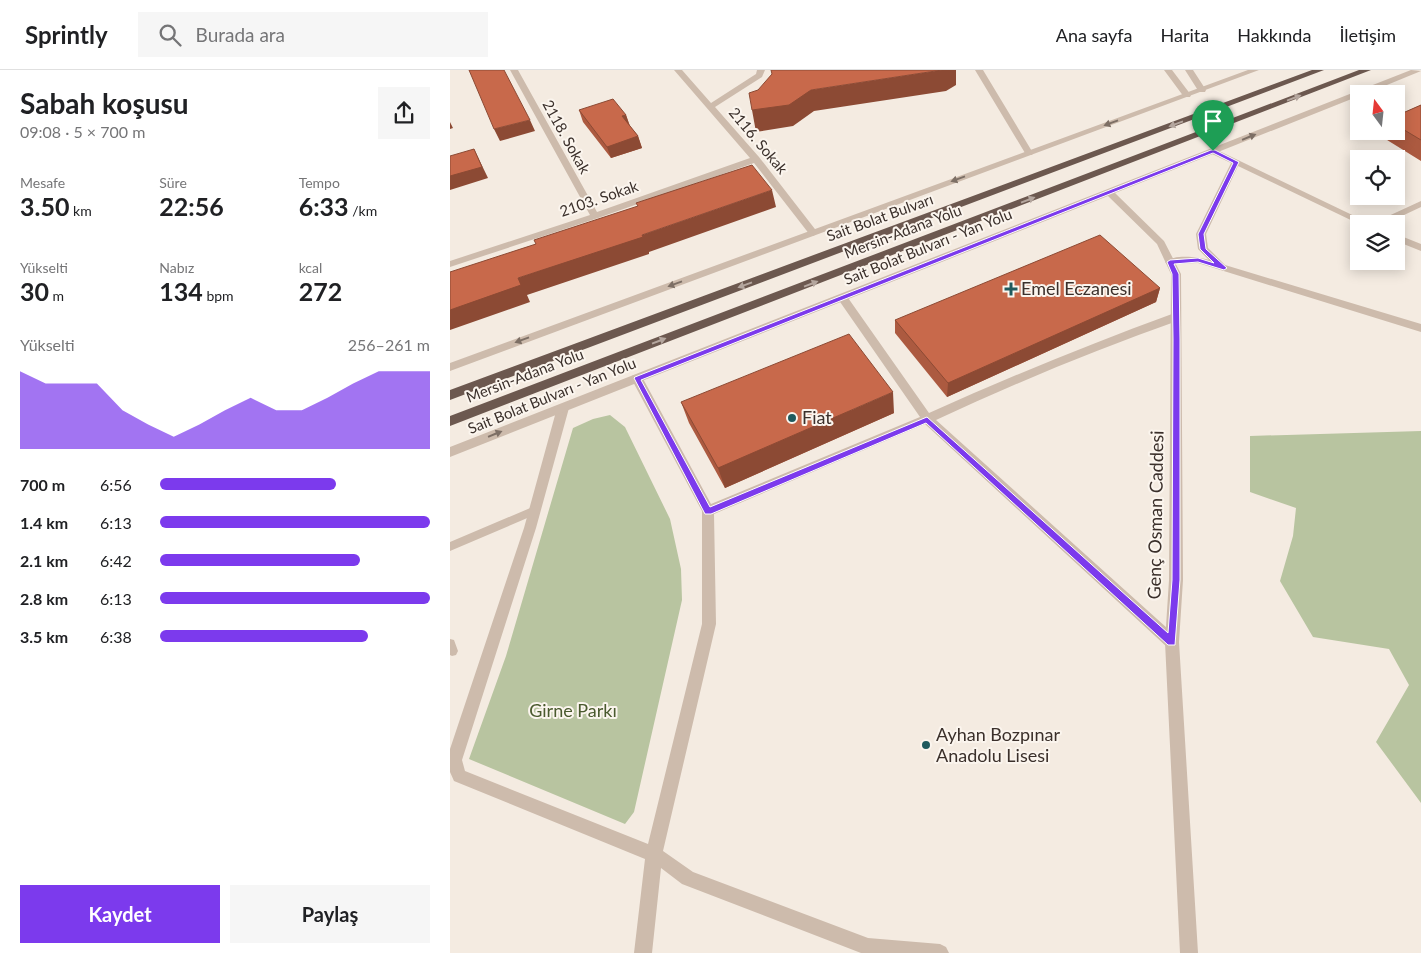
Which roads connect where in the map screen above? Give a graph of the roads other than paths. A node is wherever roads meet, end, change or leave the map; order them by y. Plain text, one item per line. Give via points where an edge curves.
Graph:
1 (514, 70) edge
2 (678, 70) edge
3 (761, 70) edge
4 (979, 70) edge
5 (1168, 70) edge
6 (1189, 70) edge
7 (1255, 70) edge
8 (1320, 70) edge
9 (1367, 70) edge
10 (1418, 70) edge
11 (1202, 90) junction
12 (1187, 95) junction
13 (710, 107) junction
14 (1213, 151) junction
15 (1029, 153) junction
16 (756, 159) junction
17 (1236, 162) junction
18 (1109, 192) junction
19 (1421, 204) edge
20 (1396, 215) edge
21 (595, 216) junction
22 (1350, 216) edge
23 (813, 233) junction
24 (1405, 241) edge
25 (1421, 248) edge
26 (1170, 262) junction
27 (450, 264) edge
28 (1224, 268) junction
29 (842, 297) junction
30 (1176, 317) junction
31 (1421, 328) edge
32 (450, 367) edge
33 (637, 378) junction
34 (450, 395) edge
35 (563, 408) junction
36 (927, 419) junction
37 (450, 420) edge
38 (450, 452) edge
39 (535, 510) junction
40 (708, 512) junction
41 (450, 546) edge
42 (1172, 642) junction
43 (654, 854) junction
44 (642, 953) edge
45 (940, 953) edge
46 (1189, 953) edge

1 - 21 street, 2118. Sokak
2 - 13 street, 2116. Sokak
3 - 13 street via 759,75
4 - 15 street
5 - 12 street
6 - 11 street
7 - 11 street
8 -> 34 highway, Sait Bolat Bulvarı
37 -> 9 highway, Mersin-Adana Yolu
14 -> 10 street, Sait Bolat Bulvarı - Yan Yolu
11 - 12 street
12 -> 15 street
13 - 16 street, 2116. Sokak
14 - 17 street
14 - 18 street, Sait Bolat Bulvarı - Yan Yolu
15 -> 23 street
16 - 21 street, 2103. Sokak
16 - 23 street, 2116. Sokak
17 - 22 street
17 - 28 street via 1201,234 1203,249
18 - 26 street, Genç Osman Caddesi via 1161,243
18 - 29 street, Sait Bolat Bulvarı - Yan Yolu
19 - 20 street
21 - 27 street, 2103. Sokak
23 -> 32 street
24 - 25 street
26 - 28 street via 1198,260
26 - 30 street, Genç Osman Caddesi via 1176,274
28 - 31 street
29 - 33 street, Sait Bolat Bulvarı - Yan Yolu
29 - 36 street
30 - 36 street via 1040,369
30 - 42 street, Genç Osman Caddesi via 1176,580
33 - 35 street, Sait Bolat Bulvarı - Yan Yolu
33 - 40 street
38 -> 35 street, Sait Bolat Bulvarı - Yan Yolu
35 - 39 street
36 - 40 street
36 - 42 street
39 - 41 lane
39 - 43 street via 454,760 459,776
40 - 43 street via 710,624
42 - 46 street, Genç Osman Caddesi
43 - 44 street
43 - 45 street via 688,878 868,947

